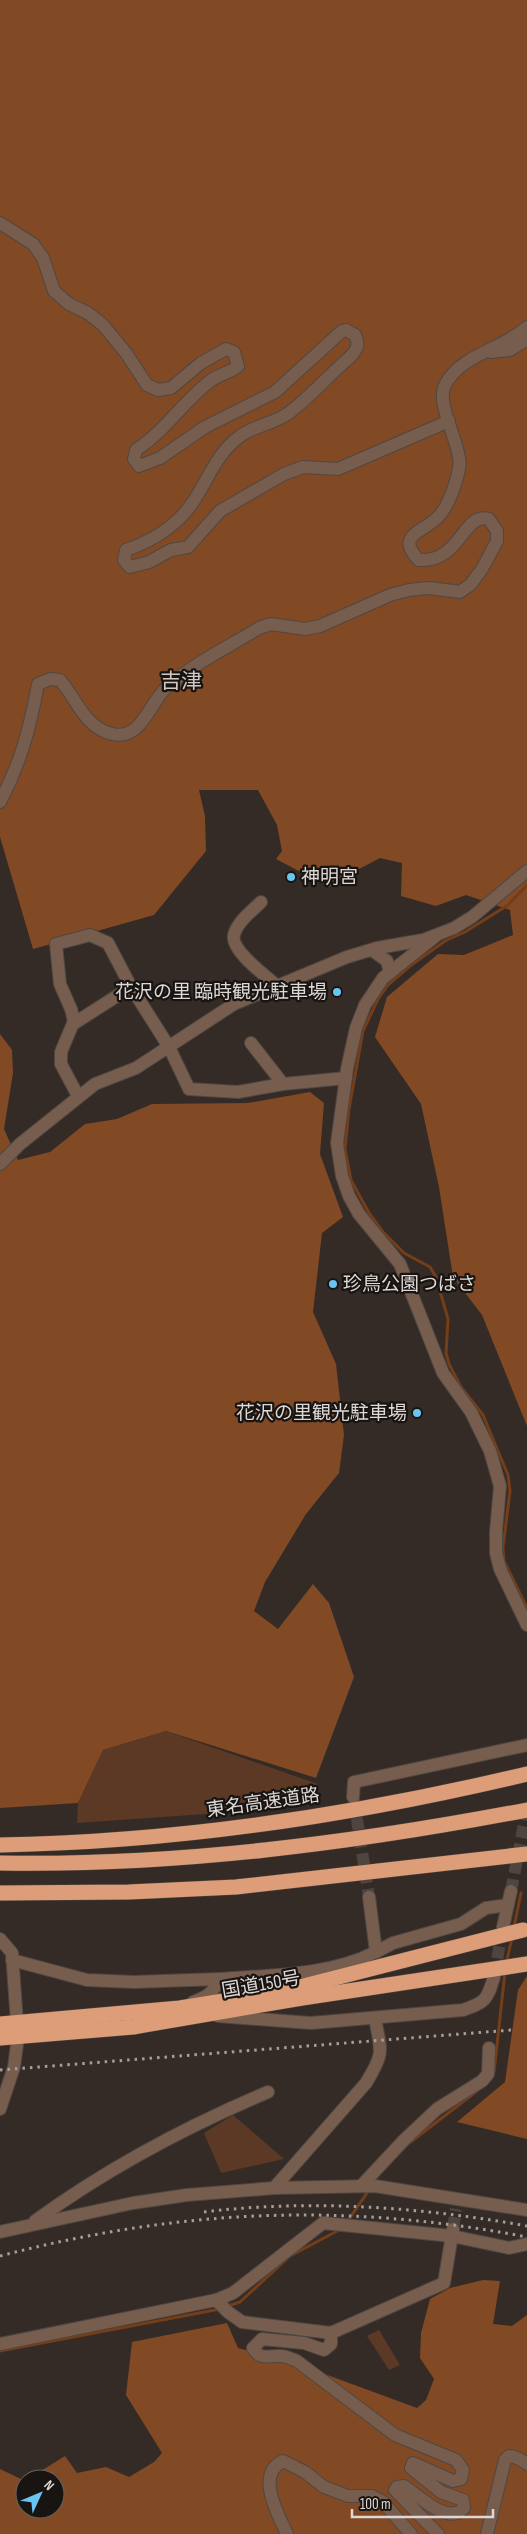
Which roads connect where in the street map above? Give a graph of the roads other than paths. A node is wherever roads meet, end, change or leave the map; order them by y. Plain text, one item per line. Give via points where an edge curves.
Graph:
1 (0, 223) edge
2 (527, 327) edge
3 (527, 339) edge
4 (483, 353) junction
5 (449, 421) junction
6 (0, 802) edge
7 (527, 871) edge
8 (261, 902) dead end
9 (438, 935) junction
10 (372, 950) junction
11 (391, 977) junction
12 (276, 985) junction
13 (130, 987) junction
14 (73, 1024) junction
15 (251, 1043) dead end
16 (169, 1047) junction
17 (346, 1078) junction
18 (283, 1084) junction
19 (78, 1096) junction
20 (0, 1164) edge
21 (527, 1625) edge
22 (527, 1745) edge
23 (527, 1774) edge
24 (354, 1797) tunnel mouth
25 (527, 1810) edge
26 (0, 1846) edge
27 (527, 1854) edge
28 (0, 1863) edge
29 (510, 1891) tunnel mouth
30 (0, 1893) edge
31 (368, 1898) tunnel mouth
32 (508, 1905) junction
33 (503, 1927) tunnel mouth
34 (523, 1930) dead end
35 (0, 1939) edge
36 (376, 1952) junction
37 (12, 1960) junction
38 (527, 1964) edge
39 (494, 1977) tunnel mouth
40 (219, 1979) junction
41 (180, 2008) junction
42 (208, 2015) junction
43 (375, 2018) junction
44 (0, 2024) edge
45 (17, 2030) junction
46 (0, 2038) edge
47 (489, 2048) dead end
48 (268, 2092) dead end
49 (0, 2109) edge
50 (362, 2185) junction
51 (274, 2188) junction
52 (527, 2210) edge
53 (29, 2225) junction
54 (0, 2232) edge
55 (453, 2233) junction
56 (527, 2244) edge
57 (221, 2305) junction
58 (331, 2333) junction
59 (0, 2344) edge
60 (527, 2464) edge
61 (286, 2534) edge
62 (411, 2534) edge
63 (438, 2534) edge
64 (487, 2534) edge

1 - 5 street via 33,244 42,258 54,291 104,325 147,385 158,390 171,388 215,353 226,348 234,352 238,366 212,379 153,439 136,450 134,459 139,466 160,458 205,427 275,392 342,331 355,335 358,342 349,358 291,412 239,436 219,457 193,503 180,517 147,543 126,550 124,560 130,567 188,546 220,511 284,474 303,467 338,469
2 - 4 street
3 - 4 street via 510,350
4 - 5 street via 455,369 444,386 442,397
5 - 6 street via 460,460 456,483 438,517 414,534 409,544 410,551 419,560 430,561 455,546 470,523 476,519 488,519 497,531 497,541 471,584 460,592 429,588 390,594 320,626 305,629 271,624 259,628 165,689 137,728 126,734 111,734 92,724 60,680 50,679 38,684 32,719 17,768
7 - 9 street via 472,917
8 - 12 street via 237,928 234,942 246,959
9 - 10 street
9 - 11 street
10 - 11 street via 387,961
10 - 12 street
11 - 17 street via 365,1005 356,1028
12 - 16 street via 234,1004
13 - 14 street
13 - 14 street via 108,943 90,935 56,944 60,984 71,1009
13 - 16 street
14 - 19 street via 61,1052 60,1064
15 - 18 street
16 - 18 street via 189,1089 238,1092
16 - 19 street via 136,1068 95,1084
17 - 18 street
17 - 21 street via 338,1143 342,1176 360,1214 400,1264 443,1373 471,1412 490,1451 500,1486 496,1553 500,1569
19 - 20 street
22 - 24 street via 354,1782
23 - 26 highway, 東名高速道路 via 332,1814 240,1827 99,1841
25 - 28 highway via 385,1834 201,1857
27 - 30 highway via 236,1886 129,1892
29 - 32 street
31 - 36 street
32 - 33 street
32 - 36 street via 486,1908 461,1924 393,1943
34 - 41 highway, 国道150号 via 284,1990
35 - 37 street via 12,1954
36 - 40 street via 324,1968
37 - 40 street via 87,1980
37 - 45 street
38 - 42 highway, 国道150号
39 - 43 street via 488,1998 463,2010
40 - 41 street via 209,1995
41 - 45 highway, 国道150号
42 - 43 street via 311,2023
42 - 45 highway, 国道150号 via 133,2027
43 - 51 street via 382,2053 376,2067 366,2083
44 - 45 highway, 国道150号
45 - 46 highway, 国道150号
45 - 49 street via 14,2067
47 - 50 street via 488,2074 482,2081 437,2109
48 - 53 street via 147,2148
50 - 51 street
50 - 52 street via 456,2204
51 - 53 street via 133,2203
53 - 54 street
55 - 56 street via 509,2248
55 - 57 street via 323,2223
55 - 58 street via 444,2283
57 - 58 street via 242,2322
57 - 59 street
58 - 63 street via 331,2344 324,2350 304,2343 262,2339 253,2348 264,2357 283,2356 297,2361 395,2435 456,2460 463,2470 461,2479 453,2481 420,2465 413,2463 410,2468 441,2492 463,2500 464,2508 454,2515 443,2513 404,2486 395,2490
60 - 64 street via 515,2457 509,2456 506,2460
61 - 62 street via 270,2493 271,2471 283,2462 305,2472 324,2487 348,2496 372,2496 383,2502

